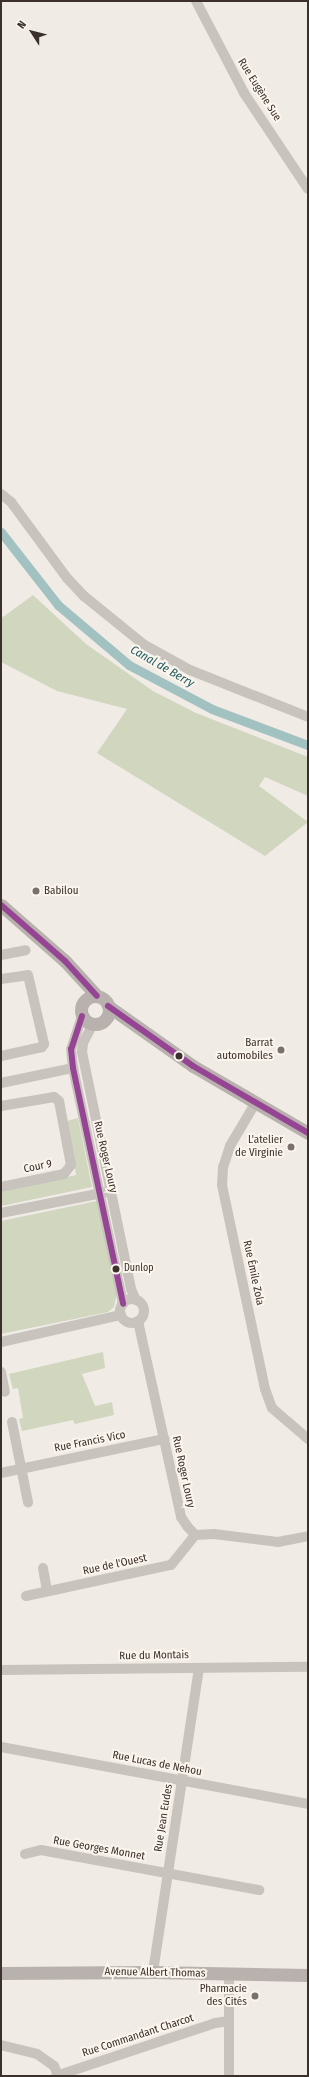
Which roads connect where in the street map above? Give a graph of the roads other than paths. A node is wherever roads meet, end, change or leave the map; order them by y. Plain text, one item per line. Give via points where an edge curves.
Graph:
1 (196, 1) edge
2 (308, 189) edge
3 (1, 494) edge
4 (308, 717) edge
5 (1, 904) edge
6 (26, 950) dead end
7 (1, 955) edge
8 (77, 972) junction
9 (1, 979) edge
10 (97, 996) junction
11 (84, 1001) junction
12 (108, 1006) junction
13 (82, 1016) junction
14 (99, 1023) junction
15 (145, 1030) junction
16 (1, 1056) edge
17 (73, 1068) junction
18 (1, 1083) edge
19 (256, 1102) junction
20 (1, 1106) edge
21 (308, 1133) edge
22 (1, 1187) edge
23 (106, 1192) junction
24 (1, 1213) edge
25 (136, 1300) junction
26 (123, 1304) junction
27 (121, 1315) junction
28 (138, 1321) junction
29 (1, 1342) edge
30 (1, 1372) edge
31 (5, 1392) dead end
32 (12, 1422) dead end
33 (164, 1439) junction
34 (308, 1439) edge
35 (22, 1468) junction
36 (1, 1473) edge
37 (28, 1502) dead end
38 (195, 1535) junction
39 (308, 1536) edge
40 (43, 1568) dead end
41 (47, 1591) junction
42 (26, 1596) dead end
43 (308, 1667) edge
44 (199, 1668) junction
45 (1, 1670) edge
46 (1, 1747) edge
47 (182, 1782) junction
48 (308, 1804) edge
49 (26, 1854) dead end
50 (168, 1874) junction
51 (259, 1890) dead end
52 (153, 1972) junction
53 (1, 1973) edge
54 (229, 1975) junction
55 (308, 1975) edge
56 (229, 2021) junction
57 (1, 2045) edge
58 (57, 2076) edge
59 (229, 2076) edge

1 - 2 street, Rue Eugène Sue via 244,93
3 - 4 street via 11,502 67,578 84,596 143,644 190,670
5 - 8 main road
6 - 7 street
8 - 10 main road
8 - 11 main road
9 - 16 street via 28,975 44,1044 42,1047
10 - 11 main road
10 - 12 main road via 104,999
11 - 13 main road
12 - 14 main road via 109,1014
12 - 15 main road
13 - 14 main road
13 - 17 street, Rue Roger Loury via 71,1049
14 - 15 main road via 128,1023
14 - 23 street, Rue Roger Loury via 83,1043 82,1052
15 - 19 main road via 193,1066
17 - 18 street
17 - 23 street, Rue Roger Loury
19 - 21 main road
19 - 34 street, Rue Émile Zola via 230,1146 223,1167 222,1185 265,1389 272,1408
20 - 22 street, Cour 9 via 54,1097 59,1101 71,1165 64,1174
23 - 24 street
23 - 25 street, Rue Roger Loury
23 - 26 street, Rue Roger Loury
25 - 26 street via 128,1300
25 - 28 street, Rue Roger Loury via 142,1304 144,1312
26 - 27 street, Rue Roger Loury
27 - 28 street via 127,1321
27 - 29 street
28 - 33 street, Rue Roger Loury
30 - 31 street
32 - 35 street
33 - 35 street, Rue Francis Vico
33 - 38 street, Rue Roger Loury via 181,1517
35 - 36 street, Rue Francis Vico
35 - 37 street
38 - 39 street via 214,1534 278,1542
38 - 41 street, Rue de l'Ouest via 171,1565
40 - 41 street
41 - 42 street, Rue de l'Ouest
43 - 44 street, Rue du Montais
44 - 45 street, Rue du Montais
44 - 47 street, Rue Jean Eudes
46 - 47 street, Rue Lucas de Nehou
47 - 48 street, Rue Lucas de Nehou
47 - 50 street, Rue Jean Eudes
49 - 50 street, Rue Georges Monnet via 41,1850
50 - 51 street, Rue Georges Monnet
50 - 52 street, Rue Jean Eudes
52 - 53 main road, Avenue Albert Thomas
52 - 54 main road, Avenue Albert Thomas
54 - 55 main road, Avenue Albert Thomas
54 - 56 street
56 - 58 street, Rue Commandant Charcot via 215,2023
56 - 59 street
57 - 58 street via 37,2054 54,2066

